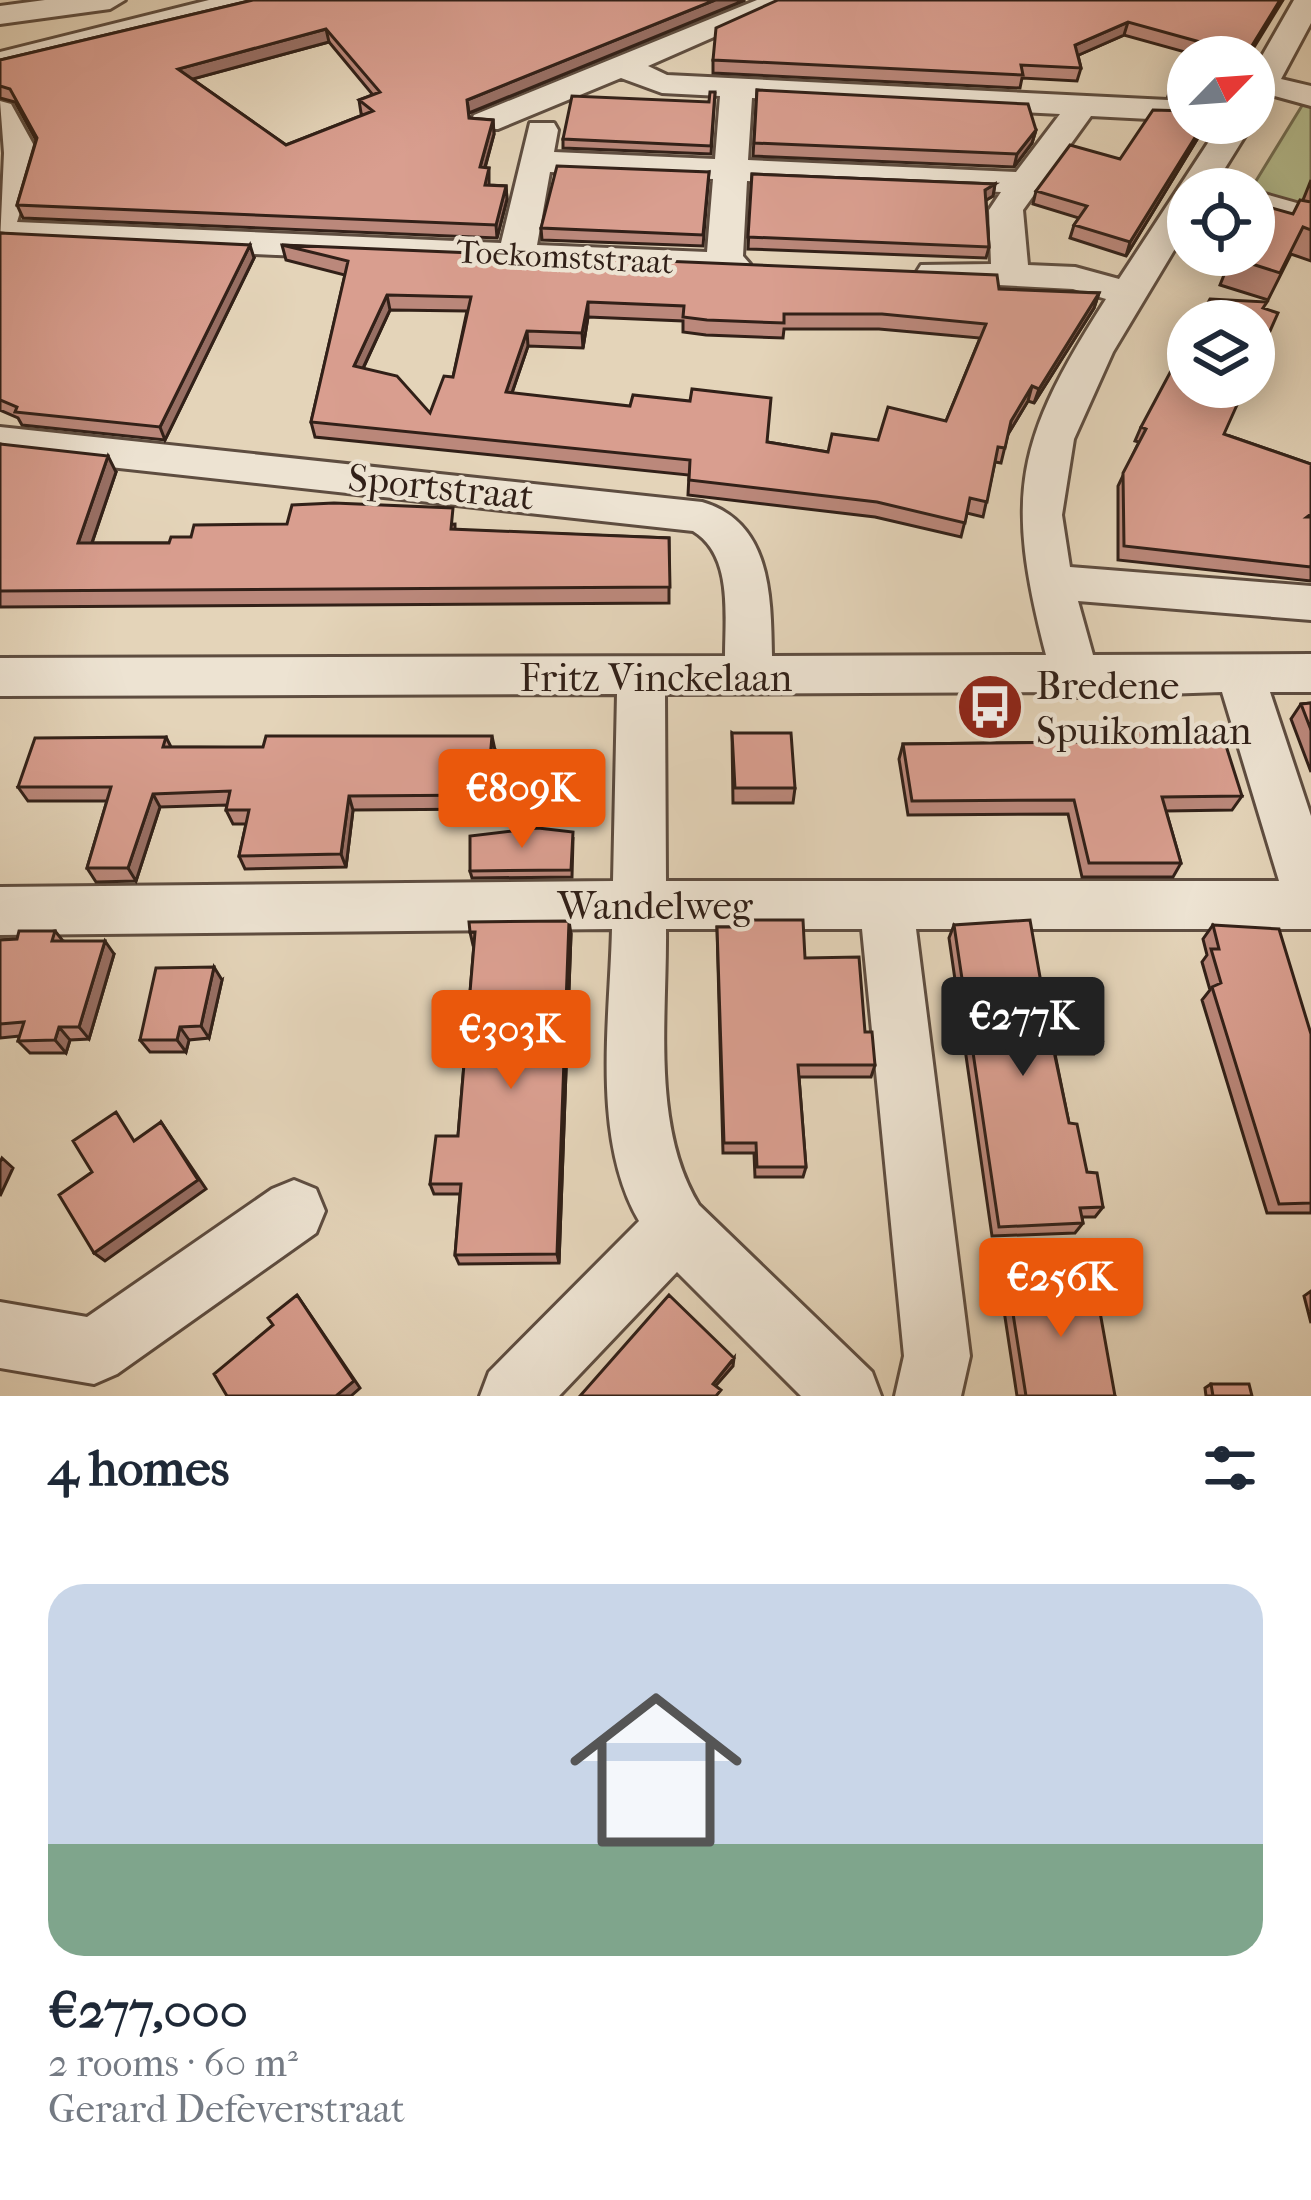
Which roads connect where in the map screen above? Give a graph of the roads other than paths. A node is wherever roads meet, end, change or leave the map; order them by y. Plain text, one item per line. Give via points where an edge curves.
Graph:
1 (110, 0) edge
2 (245, 0) edge
3 (783, 0) edge
4 (1309, 0) edge
5 (0, 14) edge
6 (0, 61) edge
7 (1275, 62) edge
8 (623, 67) junction
9 (737, 87) junction
10 (1275, 93) edge
11 (1311, 96) edge
12 (538, 102) junction
13 (1082, 106) junction
14 (1167, 110) edge
15 (0, 111) edge
16 (486, 122) edge
17 (535, 161) junction
18 (731, 170) junction
19 (1027, 183) junction
20 (1275, 207) edge
21 (1311, 218) edge
22 (0, 220) edge
23 (0, 232) edge
24 (1167, 237) edge
25 (517, 253) junction
26 (724, 264) junction
27 (772, 266) edge
28 (891, 271) edge
29 (1010, 276) junction
30 (1128, 293) junction
31 (0, 441) edge
32 (1052, 582) junction
33 (1311, 602) edge
34 (1311, 673) edge
35 (1241, 675) junction
36 (0, 677) edge
37 (641, 677) junction
38 (749, 678) junction
39 (1076, 678) junction
40 (1311, 902) edge
41 (886, 904) junction
42 (638, 905) junction
43 (0, 911) edge
44 (294, 1210) dead end
45 (677, 1227) junction
46 (0, 1335) edge
47 (513, 1396) edge
48 (848, 1396) edge
49 (928, 1396) edge

1 - 5 street
2 - 6 street
3 - 8 street
4 - 7 street
8 - 9 street via 662,84
8 - 12 street
9 - 13 street
9 - 18 street
10 - 11 street
12 - 16 street
12 - 17 street via 544,122
13 - 14 street
13 - 19 street
15 - 22 street via 21,153
17 - 18 street
17 - 25 street
18 - 19 street
18 - 26 street
19 - 29 street via 1006,210
20 - 21 street
23 - 25 street, Toekomststraat
24 - 30 street
25 - 26 street, Toekomststraat
26 - 27 street, Toekomststraat
28 - 29 street
29 - 30 street via 1075,278
30 - 32 street via 1056,430 1046,466 1040,511
31 - 38 street, Sportstraat via 702,517 729,532 740,551
32 - 33 street
32 - 39 street
34 - 35 street, Fritz Vinckelaan
35 - 39 street, Fritz Vinckelaan
35 - 40 street
36 - 37 street, Fritz Vinckelaan
37 - 38 street, Fritz Vinckelaan
37 - 42 street
38 - 39 street, Fritz Vinckelaan
40 - 41 street, Wandelweg
41 - 42 street, Wandelweg
41 - 49 street via 937,1356
42 - 43 street, Wandelweg
42 - 45 street via 642,1141
44 - 46 street via 94,1351
45 - 47 street
45 - 48 street

